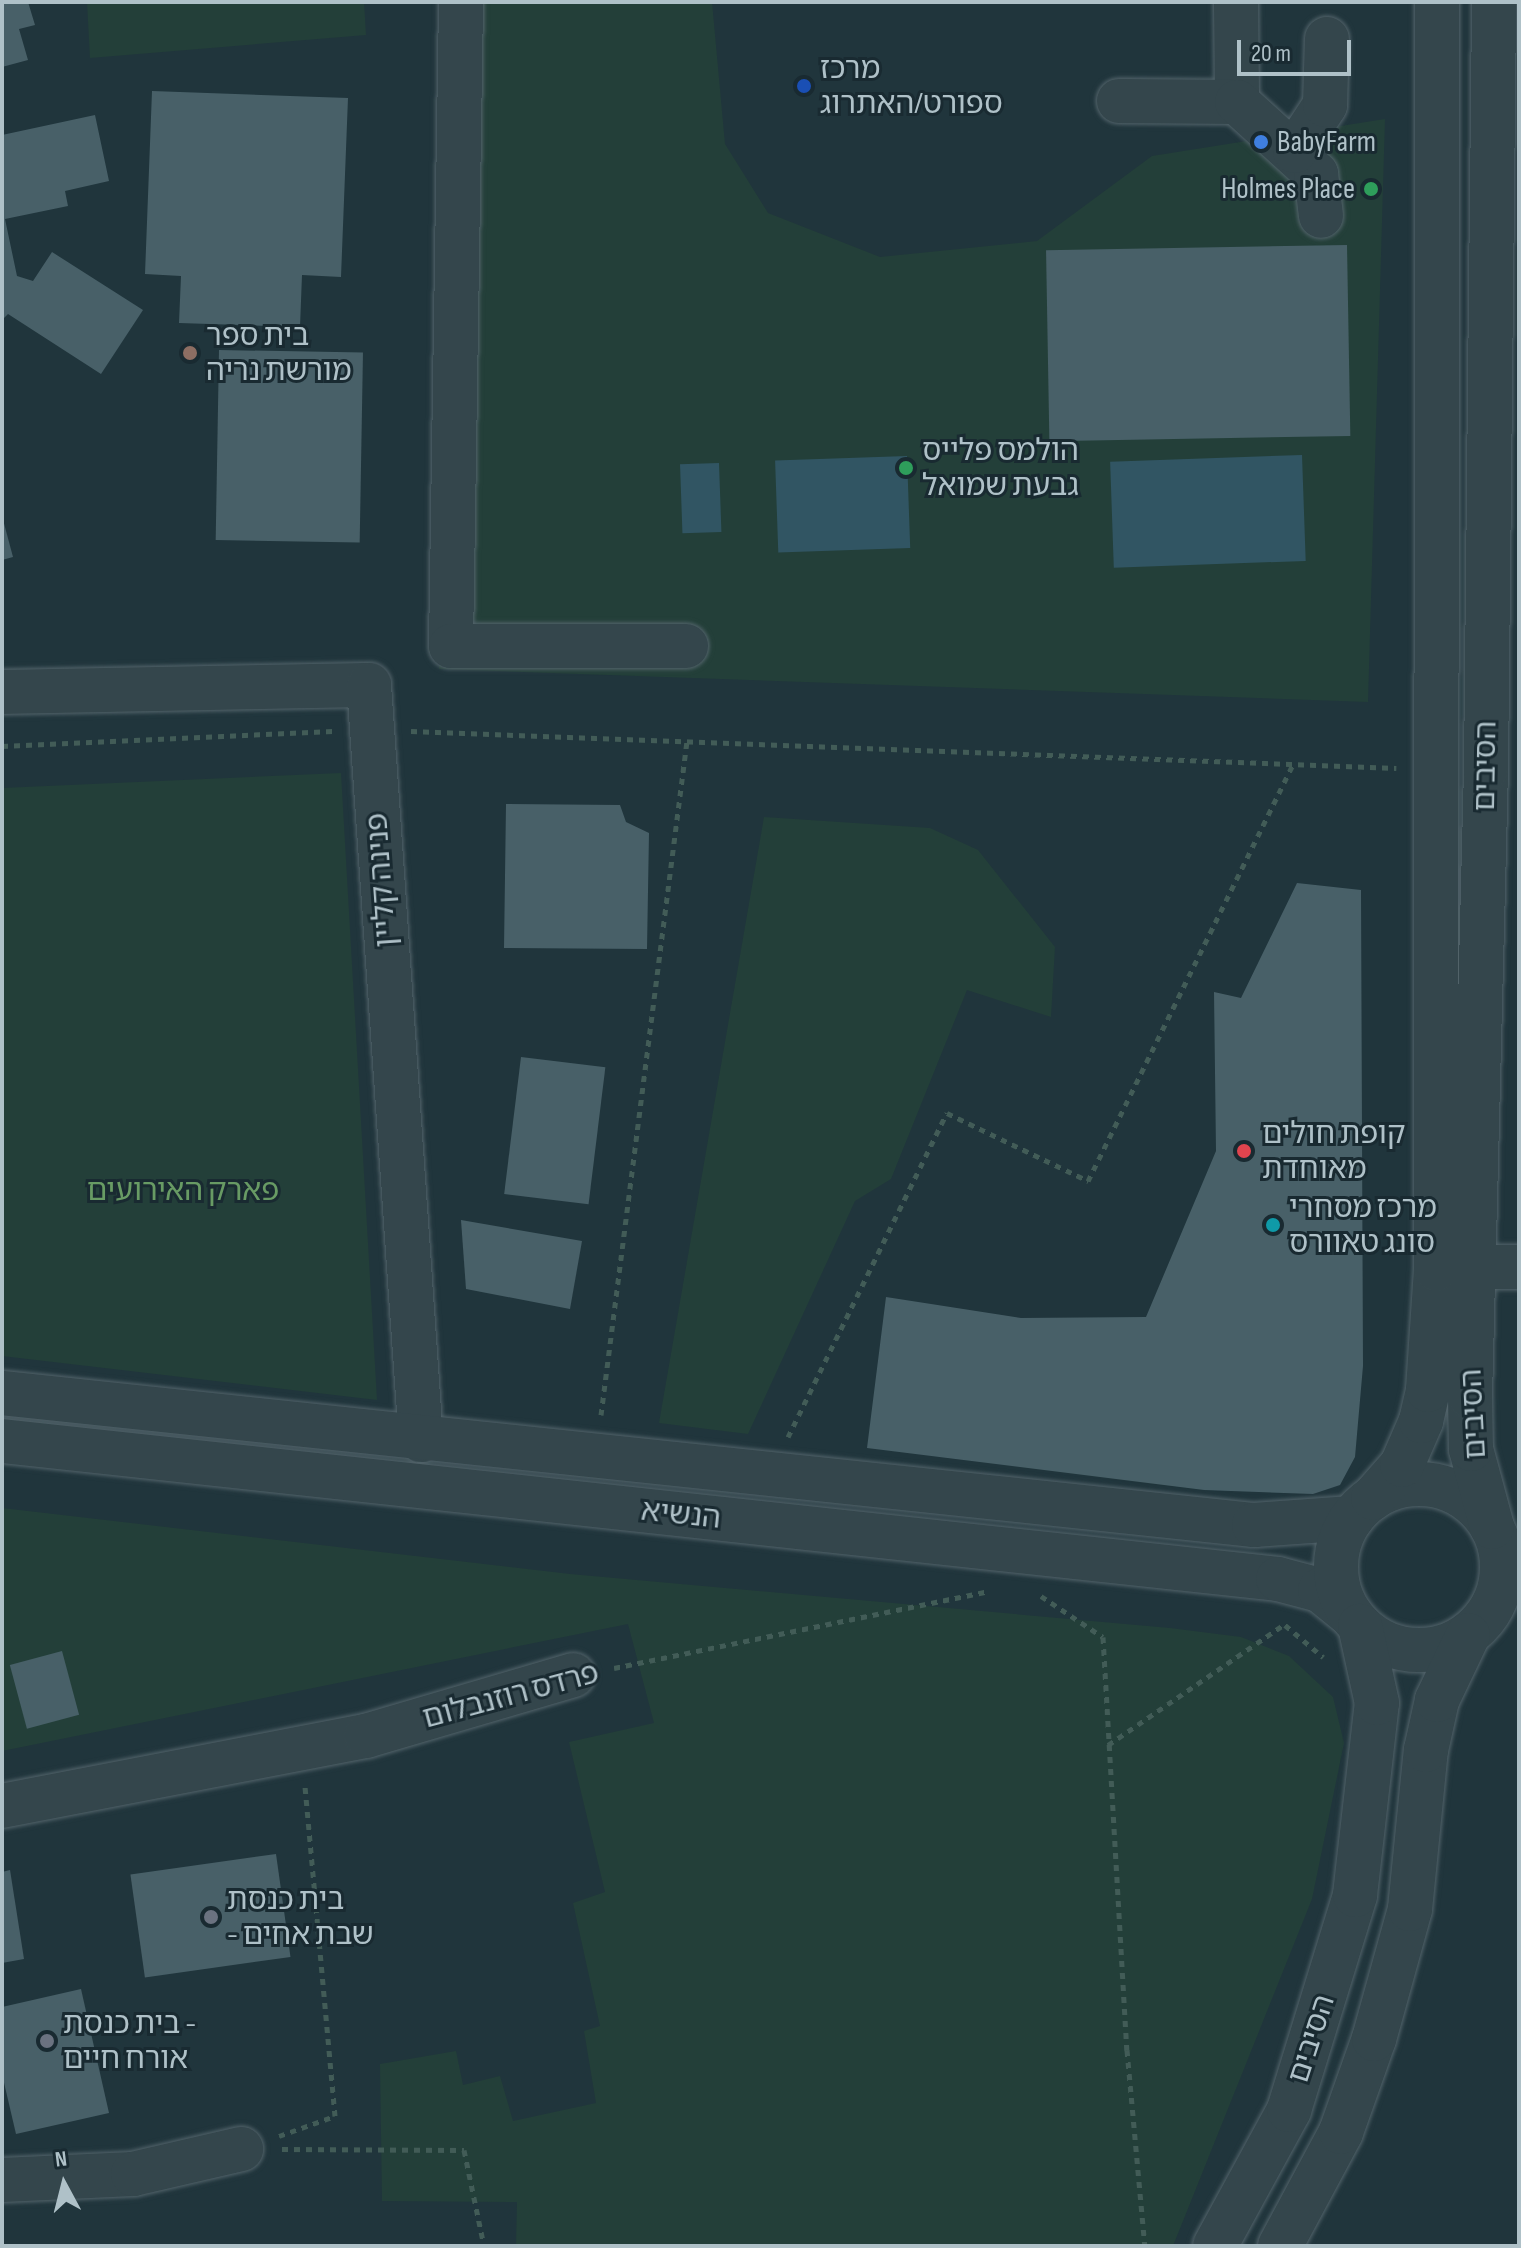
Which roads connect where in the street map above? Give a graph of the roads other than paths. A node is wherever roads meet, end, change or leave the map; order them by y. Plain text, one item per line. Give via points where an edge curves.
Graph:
1 (461, 2) edge
2 (1236, 2) edge
3 (1437, 2) edge
4 (1494, 2) edge
5 (1327, 39) dead end
6 (1119, 101) dead end
7 (1237, 102) junction
8 (1295, 151) junction
9 (1321, 216) dead end
10 (686, 646) dead end
11 (2, 692) edge
12 (1436, 770) junction
13 (1502, 770) edge
14 (1474, 1267) junction
15 (1519, 1267) edge
16 (2, 1393) edge
17 (421, 1440) junction
18 (2, 1441) edge
19 (1362, 1508) junction
20 (1504, 1545) edge
21 (1346, 1612) junction
22 (1491, 1619) edge
23 (573, 1675) road end
24 (2, 1806) edge
25 (241, 2149) road end
26 (2, 2180) edge
27 (1215, 2246) edge
28 (1280, 2246) edge

1 - 10 street via 451,646
2 - 7 street
3 - 12 street, הסיבים
4 - 13 street, הסיבים
5 - 8 street via 1325,105
6 - 7 street
7 - 8 street
8 - 9 street via 1316,174
11 - 17 street, פנינה קליין via 369,685
12 - 13 street
12 - 19 street, הסיבים via 1436,1269 1428,1390 1402,1465
13 - 14 street, הסיבים
14 - 15 street
14 - 20 street, הסיבים via 1471,1449
16 - 17 street, הנשיא
17 - 19 street, הנשיא via 1254,1525
18 - 21 street, הנשיא via 1278,1579
19 - 20 street via 1398,1487 1426,1484 1453,1491 1476,1505
19 - 21 street via 1336,1566
20 - 22 street via 1503,1575
21 - 22 street via 1401,1648 1435,1648
21 - 27 street, הסיבים via 1377,1703 1355,1895 1289,2110
22 - 28 street, הסיבים via 1437,1700 1426,1750 1410,1909 1374,2039 1341,2132
23 - 24 street, פרדס רוזנבלום via 366,1736
25 - 26 street via 133,2174

